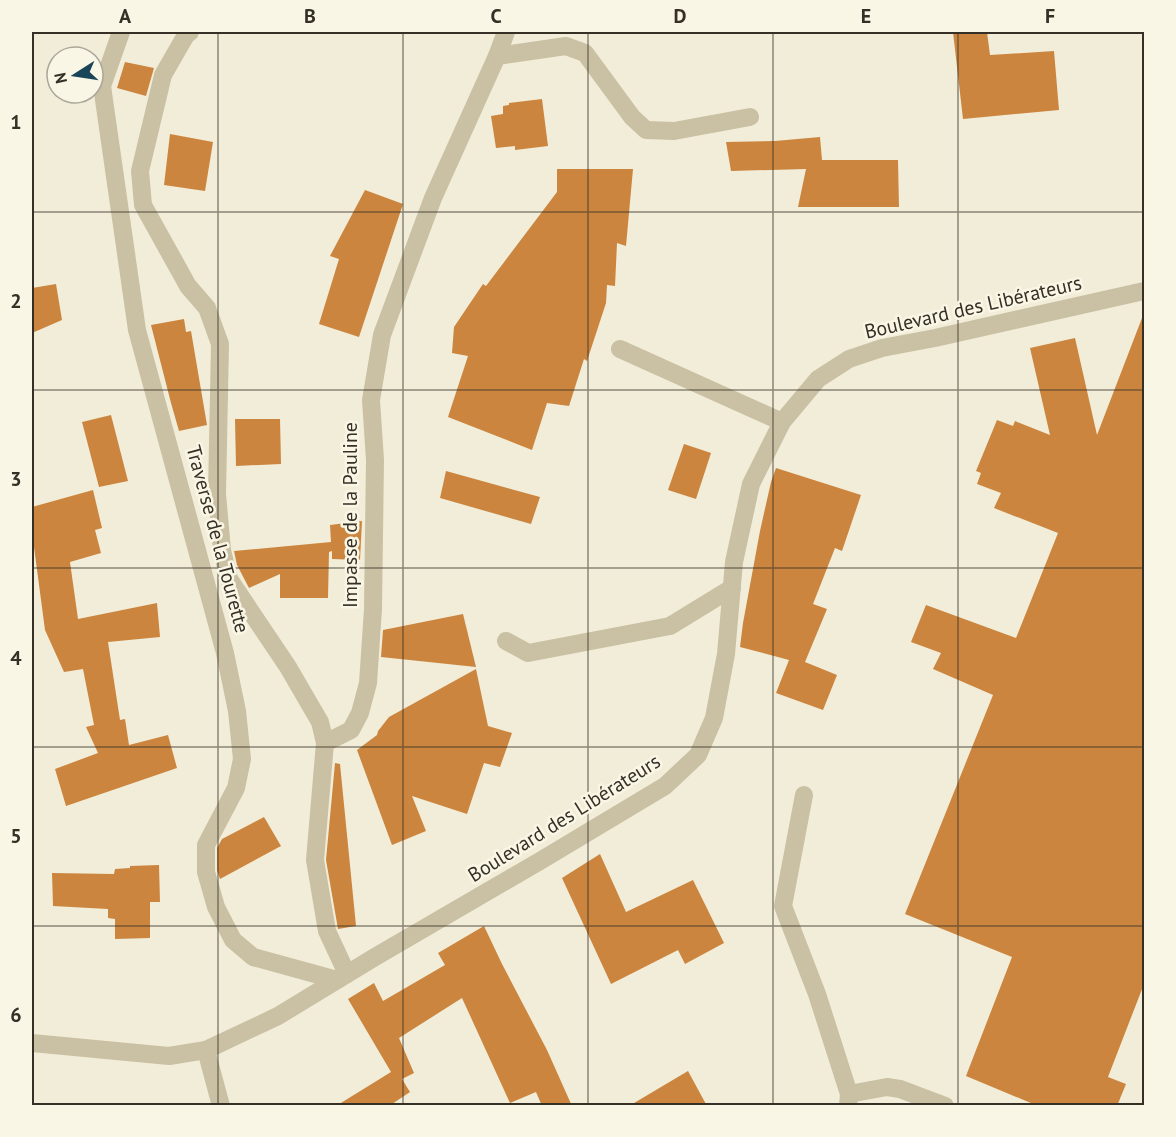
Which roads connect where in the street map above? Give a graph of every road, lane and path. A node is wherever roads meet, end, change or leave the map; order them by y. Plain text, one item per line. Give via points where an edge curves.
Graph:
1 (121, 32) edge
2 (190, 32) edge
3 (506, 32) edge
4 (497, 56) junction
5 (750, 117) dead end
6 (1144, 291) edge
7 (620, 349) dead end
8 (782, 422) junction
9 (732, 588) junction
10 (506, 641) dead end
11 (325, 743) junction
12 (804, 795) dead end
13 (342, 977) junction
14 (32, 1043) edge
15 (206, 1050) junction
16 (848, 1100) edge
17 (221, 1106) edge
18 (945, 1106) edge

1 - 13 street, Traverse de la Tourette via 102,86 137,330 225,653 242,759 236,788 206,845 206,872 216,907 233,940 253,957
2 - 11 street via 162,75 140,171 143,205 188,286 207,308 220,344 217,494 229,579 288,667 320,722
3 - 4 street, Impasse de la Pauline
4 - 5 street via 566,46 585,53 646,130 674,131
4 - 11 street, Impasse de la Pauline via 433,198 382,335 371,400 375,460 368,683 351,730
6 - 8 street, Boulevard des Libérateurs via 849,358 818,379
7 - 8 street
8 - 9 street, Boulevard des Libérateurs via 751,484
9 - 10 street via 670,626 528,653
9 - 13 street, Boulevard des Libérateurs via 726,654 714,718 698,755 665,786
11 - 13 street via 315,860 327,931
12 - 16 street via 783,906 817,994
13 - 15 street, Boulevard des Libérateurs via 278,1016
14 - 15 street, Boulevard des Libérateurs via 169,1056
15 - 17 street
16 - 18 street via 887,1087

